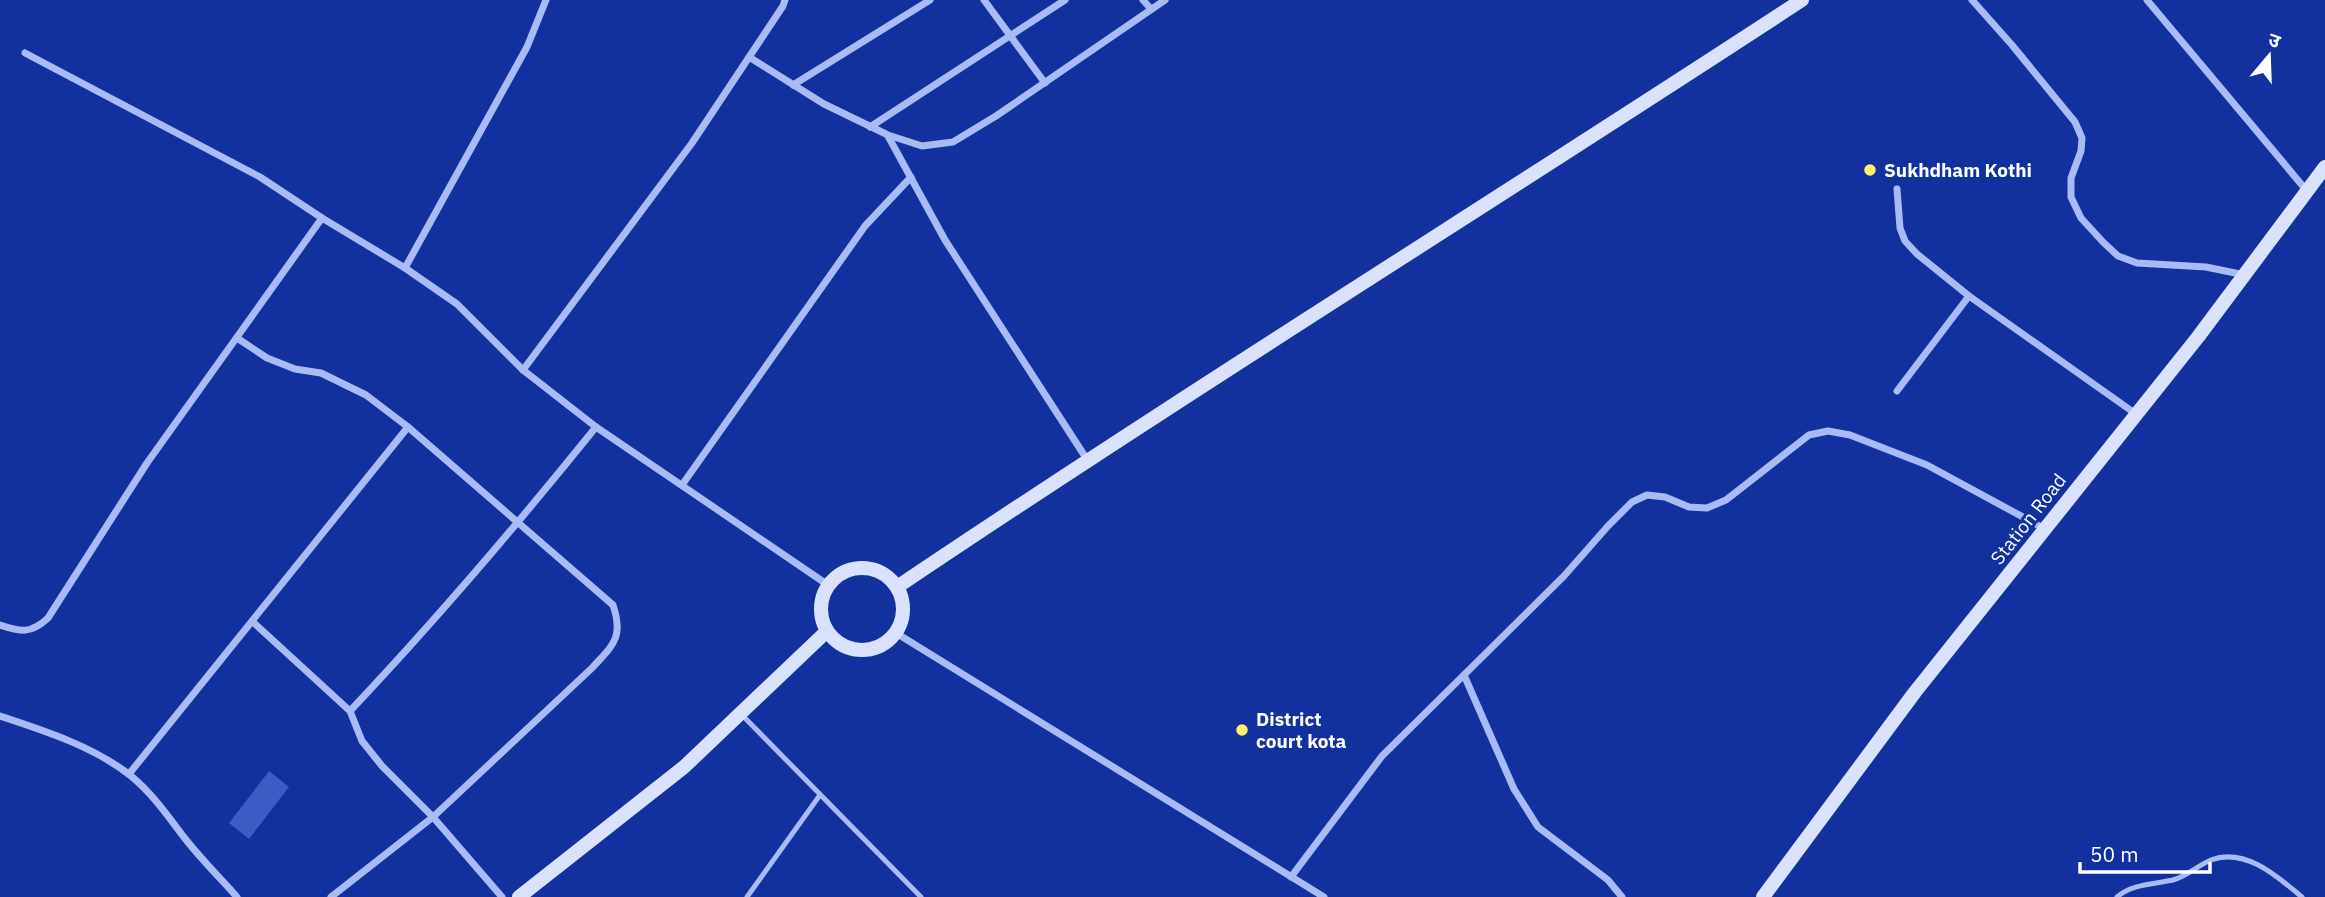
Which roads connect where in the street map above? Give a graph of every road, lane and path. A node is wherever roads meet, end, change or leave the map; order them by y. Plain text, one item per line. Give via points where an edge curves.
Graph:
1 (546, 0) edge
2 (793, 0) edge
3 (930, 0) edge
4 (984, 0) edge
5 (1065, 0) edge
6 (1143, 0) edge
7 (1165, 0) edge
8 (1802, 0) edge
9 (1972, 0) edge
10 (2147, 0) edge
11 (784, 3) edge
12 (1151, 9) junction
13 (1011, 35) junction
14 (25, 53) dead end
15 (749, 57) junction
16 (1045, 83) junction
17 (793, 85) junction
18 (870, 127) junction
19 (888, 135) junction
20 (2325, 167) edge
21 (911, 177) junction
22 (1897, 189) dead end
23 (2307, 191) junction
24 (322, 218) junction
25 (405, 268) junction
26 (2245, 275) junction
27 (1969, 296) junction
28 (237, 338) junction
29 (523, 370) junction
30 (1897, 391) dead end
31 (2136, 414) junction
32 (408, 427) junction
33 (596, 427) junction
34 (1088, 461) junction
35 (682, 485) junction
36 (520, 522) junction
37 (2045, 529) junction
38 (828, 585) junction
39 (897, 587) junction
40 (253, 622) junction
41 (0, 625) edge
42 (827, 631) junction
43 (896, 633) junction
44 (1464, 675) junction
45 (350, 711) junction
46 (741, 714) junction
47 (0, 716) edge
48 (129, 774) junction
49 (820, 795) junction
50 (433, 817) junction
51 (1292, 877) junction
52 (237, 897) edge
53 (331, 897) edge
54 (502, 897) edge
55 (519, 897) edge
56 (747, 897) edge
57 (921, 897) edge
58 (1324, 897) edge
59 (1622, 897) edge
60 (1763, 897) edge
61 (2117, 897) edge
62 (2302, 897) edge

1 - 25 street via 527,47
2 - 11 street
3 - 17 street
4 - 13 street
5 - 13 street
6 - 12 street
7 - 12 street
8 - 34 street
9 - 26 street via 2075,122 2082,138 2071,197 2081,218 2103,242 2118,256 2137,263 2206,267
10 - 23 street
11 - 15 street
12 - 16 street
13 - 16 street
13 - 18 street
14 - 24 street via 260,177
15 - 17 street
15 - 29 street via 692,143
16 - 19 street via 953,142 922,146
17 - 18 street
18 - 19 street
19 - 21 street
20 - 23 street, Station Road
21 - 34 street via 945,240
21 - 35 street via 865,226
22 - 27 street via 1905,241
23 - 26 street, Station Road
24 - 25 street
24 - 28 street
25 - 29 street via 457,304
26 - 31 street, Station Road
27 - 30 street
27 - 31 street
28 - 32 street via 267,358 349,386
28 - 41 street via 147,463 48,618 36,628 18,631
29 - 33 street
31 - 37 street, Station Road
32 - 36 street
32 - 40 street
33 - 35 street
33 - 36 street
34 - 39 street
35 - 38 street
36 - 45 street
36 - 50 street via 613,605 619,624 615,643
37 - 44 street via 1887,447 1828,431 1809,435 1726,500 1707,508 1647,495 1632,502
37 - 60 street, Station Road via 1915,692
38 - 39 street via 855,568 871,568
38 - 42 street via 821,599
39 - 43 street via 903,602
40 - 45 street
40 - 48 street
42 - 43 street via 838,643 869,650
42 - 46 street
43 - 51 street
44 - 51 street via 1382,756
44 - 59 street via 1514,789 1538,827 1608,880
45 - 50 street via 362,741
46 - 49 lane
46 - 55 street via 684,767
47 - 48 street via 54,734
48 - 52 street via 154,797
49 - 56 lane
49 - 57 lane
50 - 53 street
50 - 54 street
51 - 58 street
61 - 62 lane via 2146,884 2183,877 2210,860 2227,856 2256,863

